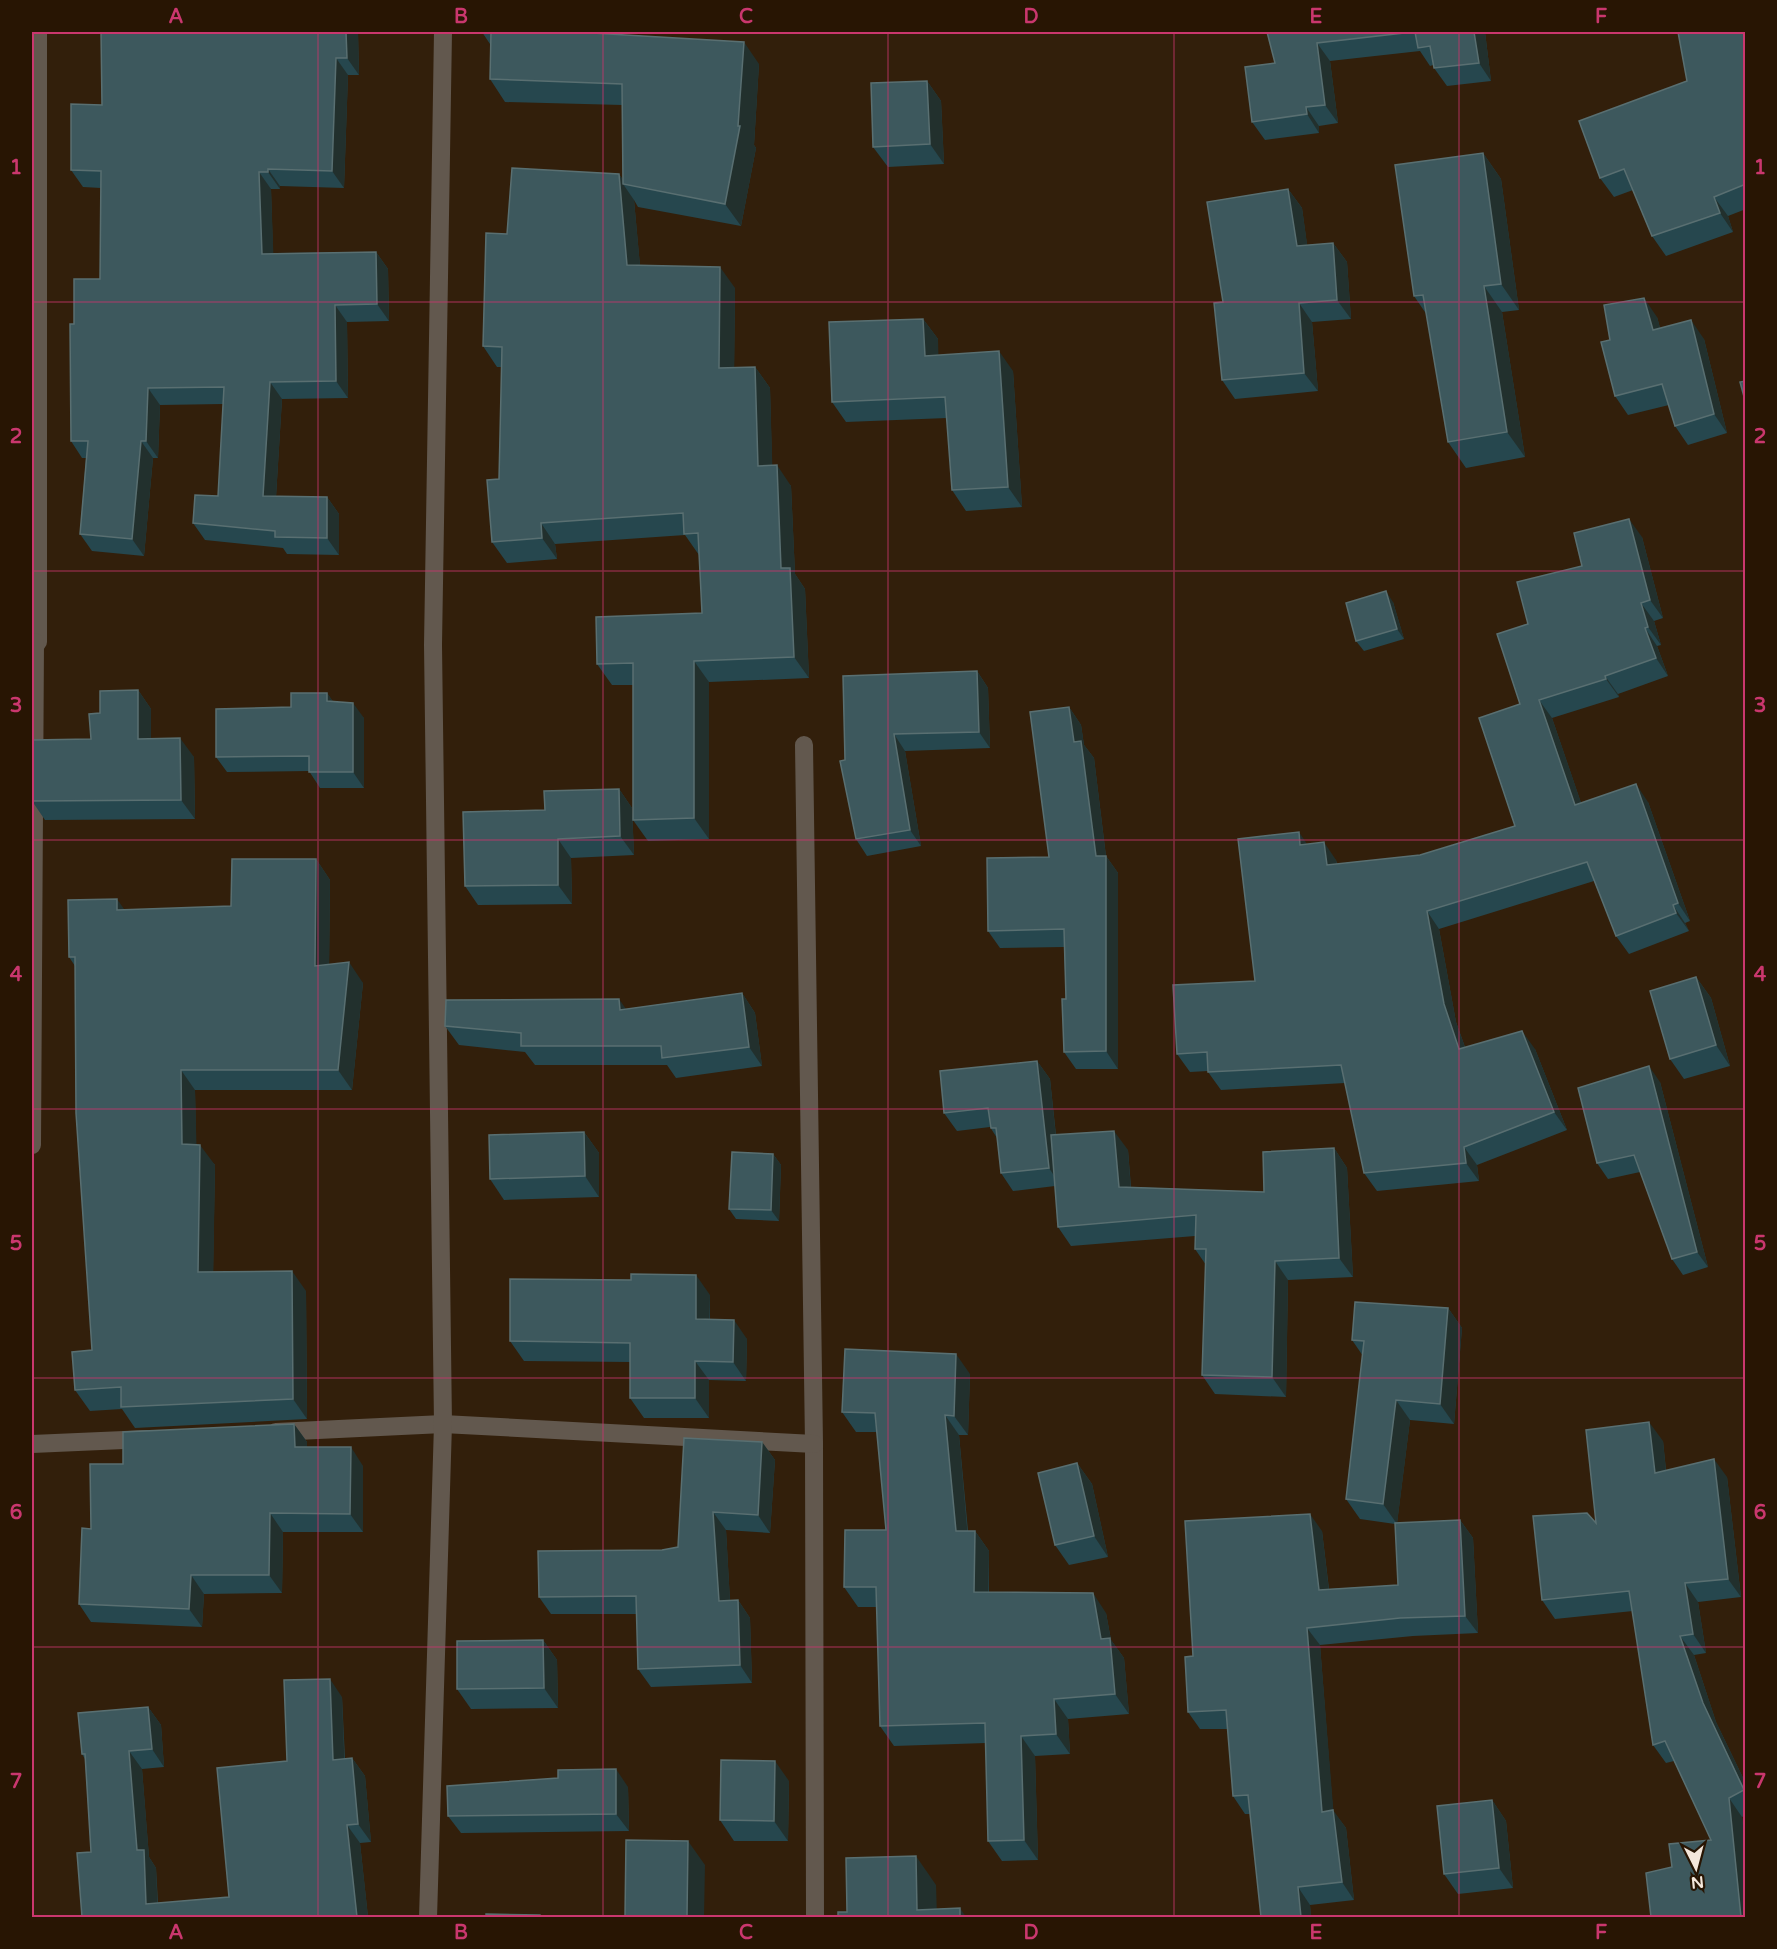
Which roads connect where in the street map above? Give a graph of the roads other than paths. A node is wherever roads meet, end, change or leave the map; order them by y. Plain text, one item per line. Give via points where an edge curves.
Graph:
1 (38, 32) edge
2 (443, 32) edge
3 (804, 745) dead end
4 (32, 1145) edge
5 (443, 1424) junction
6 (263, 1433) edge
7 (168, 1438) edge
8 (32, 1444) edge
9 (814, 1444) junction
10 (428, 1917) edge
11 (815, 1917) edge

1 - 4 street
2 - 5 street via 433,645
3 - 9 street
5 - 6 street
5 - 9 street
5 - 10 street
7 - 8 street
9 - 11 street

